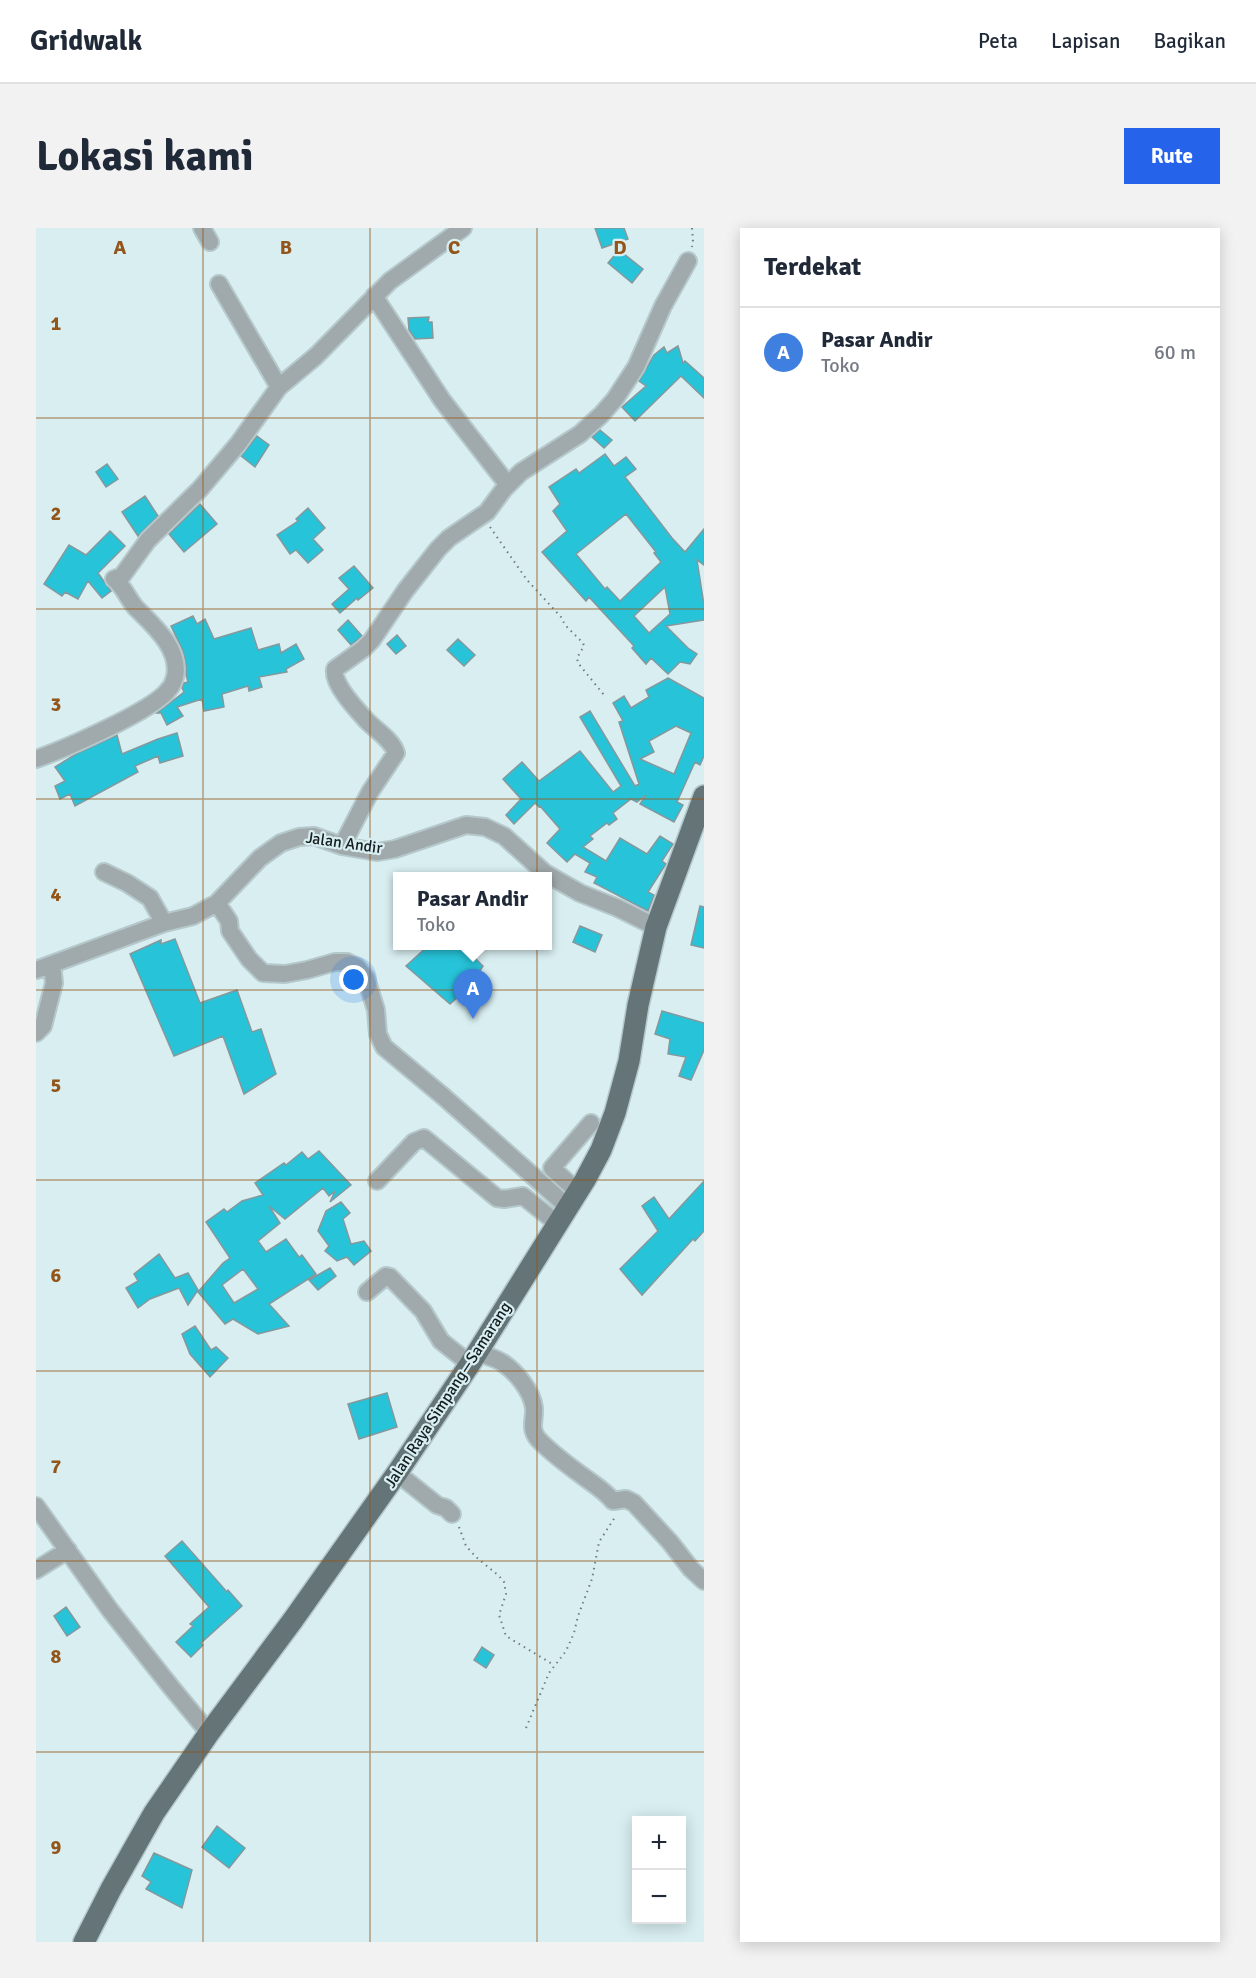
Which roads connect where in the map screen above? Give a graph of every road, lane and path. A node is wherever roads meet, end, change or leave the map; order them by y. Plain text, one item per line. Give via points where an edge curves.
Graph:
1 (463, 228) edge
2 (692, 228) edge
3 (688, 261) joint
4 (219, 284) dead end
5 (374, 296) junction
6 (279, 387) junction
7 (508, 485) junction
8 (482, 515) junction
9 (604, 694) dead end
10 (36, 759) edge
11 (704, 796) edge
12 (342, 846) junction
13 (104, 872) dead end
14 (544, 872) edge
15 (552, 877) edge
16 (217, 903) junction
17 (164, 923) junction
18 (656, 927) junction
19 (44, 967) edge
20 (36, 1033) edge
21 (591, 1124) dead end
22 (376, 1181) dead end
23 (568, 1207) junction
24 (367, 1292) dead end
25 (474, 1358) junction
26 (397, 1473) junction
27 (626, 1499) junction
28 (36, 1506) edge
29 (452, 1514) joint
30 (68, 1550) junction
31 (36, 1570) edge
32 (704, 1581) edge
33 (555, 1665) junction
34 (526, 1728) dead end
35 (209, 1733) junction
36 (84, 1942) edge

1 - 5 street
2 - 3 path
3 - 7 street via 636,367 615,399 580,434 521,472
4 - 6 street
5 - 6 street via 316,356
5 - 7 street via 442,400
6 - 10 street via 201,489 148,540 122,576 114,579 169,647 175,675 170,689 157,701 104,730
7 - 8 street
8 - 9 path via 527,580 583,643 578,663
8 - 12 street via 438,549 372,640 335,669 339,686 396,753
11 - 18 main road, Jalan Raya Simpang—Samarang
12 - 14 street, Jalan Andir via 377,852 466,825 485,827 504,836
12 - 16 street, Jalan Andir via 314,836 281,843 260,858
13 - 17 street via 150,898
15 - 18 street, Jalan Andir
16 - 17 street, Jalan Andir via 193,916
16 - 23 street via 229,921 230,931 263,973 285,974 335,962 357,967 366,978 384,1047
17 - 19 street, Jalan Andir
18 - 23 main road, Jalan Raya Simpang—Samarang via 615,1113 602,1150
19 - 20 street via 54,983 43,1026
21 - 23 street via 552,1167
22 - 23 street via 414,1142 424,1138 497,1198 523,1196
23 - 25 main road, Jalan Raya Simpang—Samarang
24 - 25 street via 386,1276 390,1277 423,1311 441,1341
25 - 26 main road, Jalan Raya Simpang—Samarang
25 - 27 street via 502,1363 519,1378 532,1399 532,1421 540,1442 613,1501
26 - 29 street
26 - 35 main road, Jalan Raya Simpang—Samarang
27 - 32 street via 652,1521
27 - 33 path via 599,1542 592,1579 574,1633
28 - 30 street
29 - 33 path via 466,1546 504,1582 507,1594 499,1615 506,1636
30 - 31 street
30 - 35 street via 110,1610
33 - 34 path
35 - 36 main road, Jalan Raya Simpang—Samarang via 154,1813

